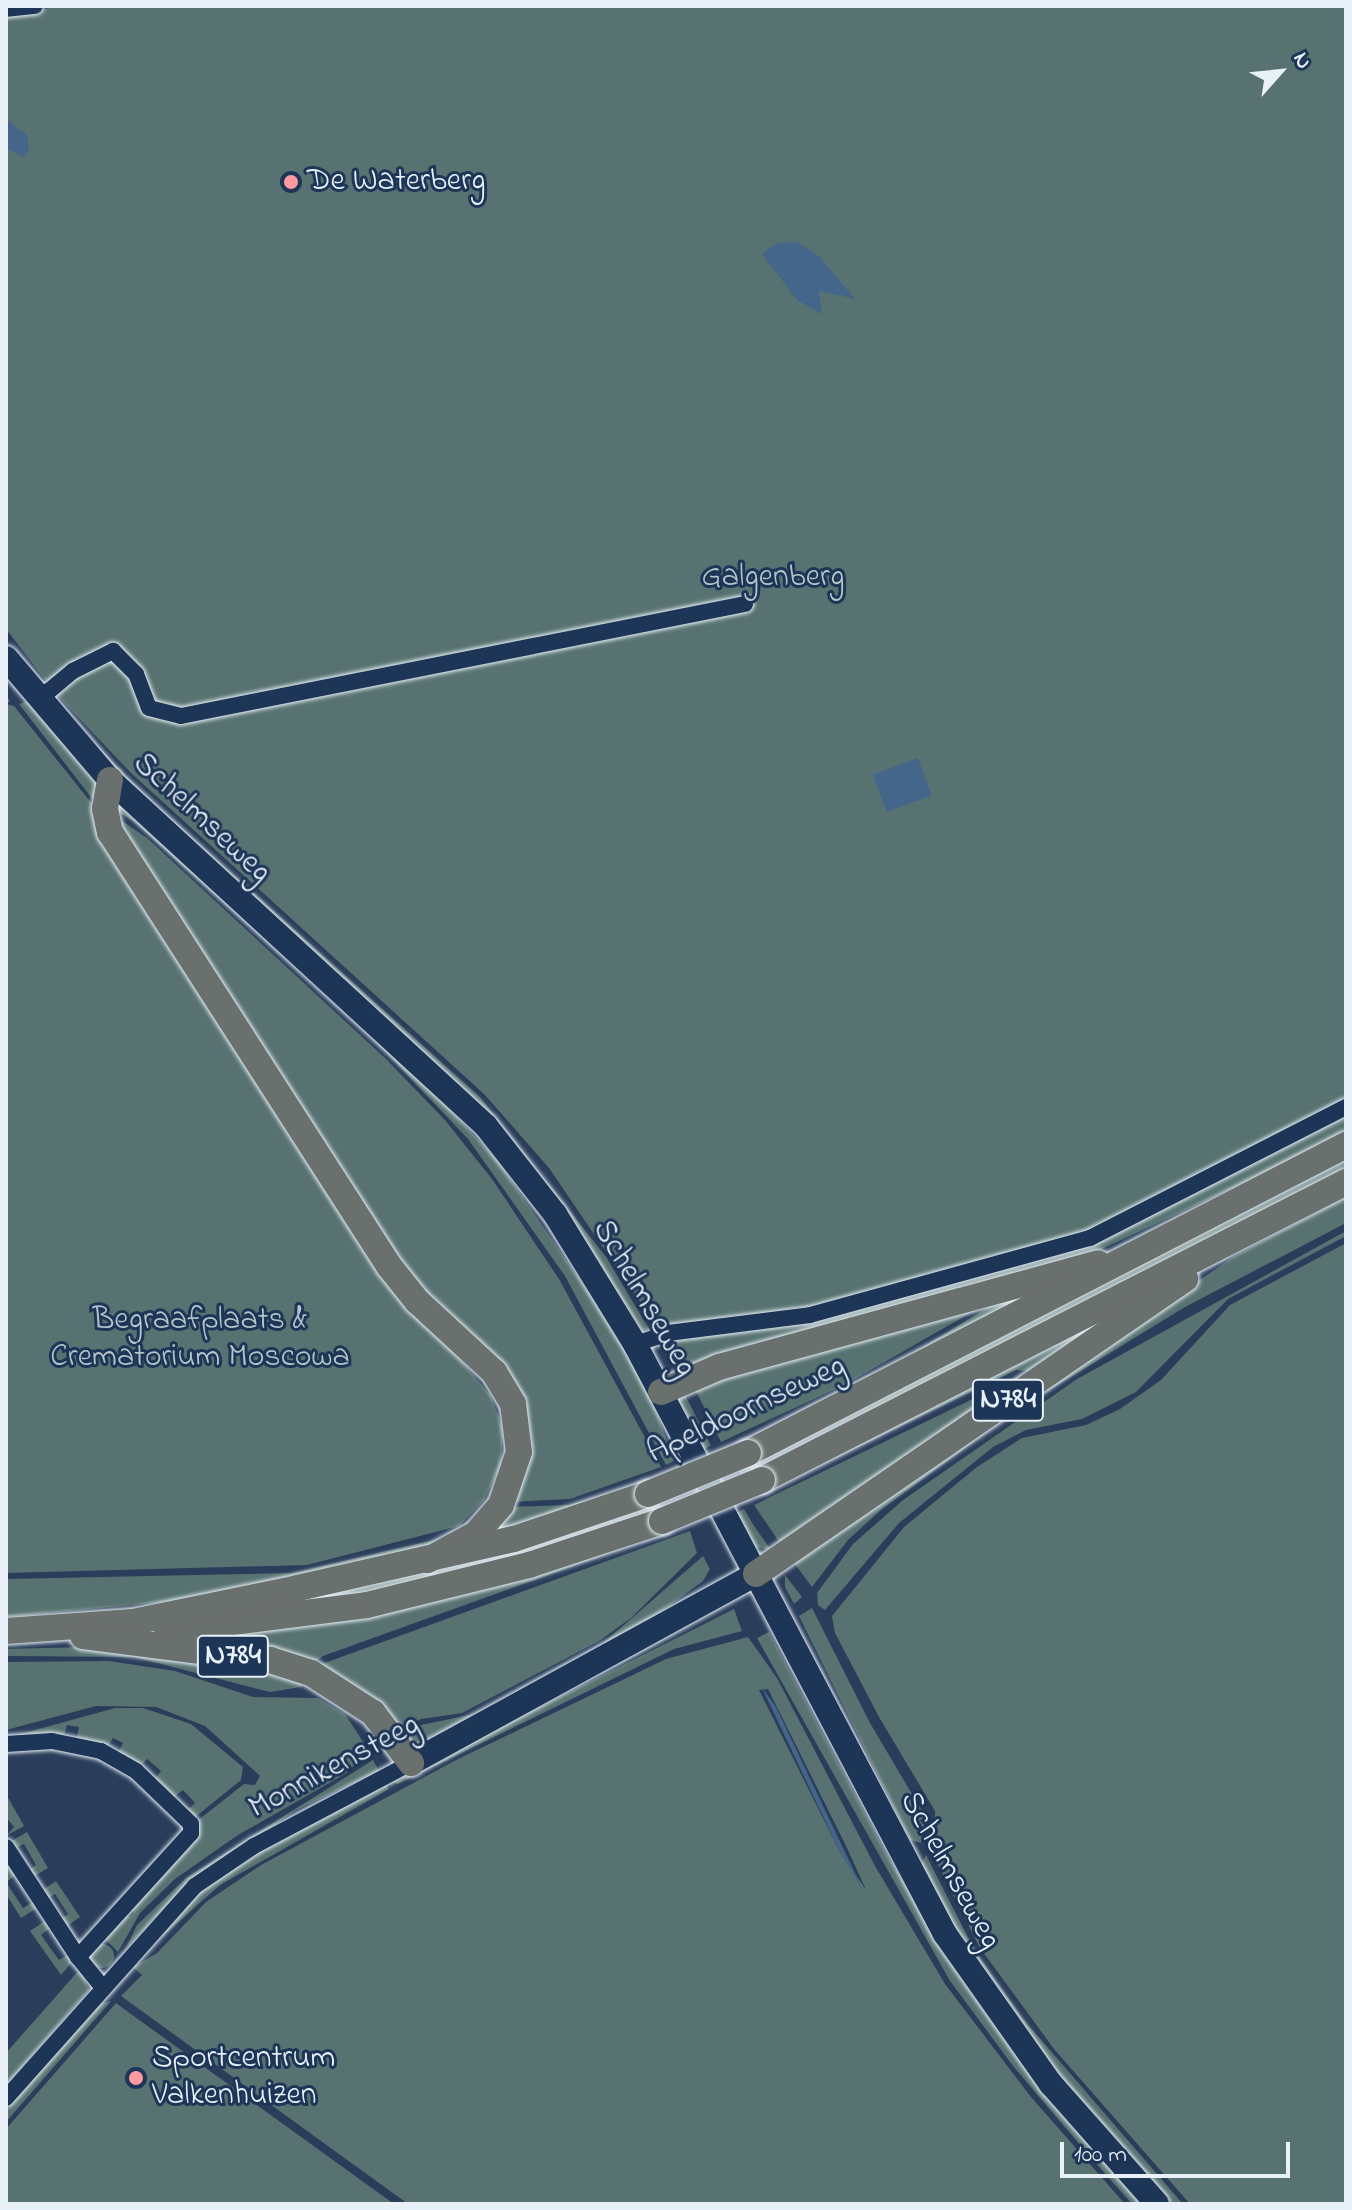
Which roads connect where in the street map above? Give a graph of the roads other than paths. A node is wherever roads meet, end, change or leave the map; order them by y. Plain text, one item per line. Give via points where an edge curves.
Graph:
1 (35, 6) edge
2 (6, 9) edge
3 (745, 604) dead end
4 (6, 658) edge
5 (34, 694) junction
6 (110, 780) junction
7 (1346, 1107) edge
8 (1346, 1145) edge
9 (1346, 1182) edge
10 (1261, 1228) junction
11 (1126, 1257) junction
12 (635, 1344) junction
13 (661, 1392) junction
14 (428, 1560) junction
15 (756, 1574) junction
16 (133, 1622) junction
17 (48, 1630) junction
18 (6, 1631) edge
19 (6, 1744) edge
20 (411, 1763) junction
21 (6, 1847) edge
22 (78, 1957) junction
23 (103, 1988) junction
24 (6, 2098) edge
25 (1157, 2204) edge

1 - 2 street
3 - 5 street via 181,716 149,708 136,674 113,651 73,671 49,691
4 - 5 main road, Schelmseweg
5 - 6 main road, Schelmseweg
6 - 12 main road, Schelmseweg via 486,1126 555,1214
6 - 14 main road via 105,809 110,832 389,1266 417,1301 489,1366 513,1404 519,1452 501,1505 476,1534
7 - 12 street, Apeldoornseweg via 1090,1238 810,1315 668,1333
8 - 11 main road, Apeldoornseweg / N784
9 - 10 main road, Apeldoornseweg / N784
10 - 15 main road, N784
10 - 16 main road, Apeldoornseweg / N784, bridge via 762,1480 662,1521 529,1565 367,1605 209,1625
11 - 13 main road, N784 via 719,1367
11 - 14 main road, Apeldoornseweg / N784, bridge via 748,1453 514,1539
12 - 13 main road, Schelmseweg
13 - 15 main road, Schelmseweg
14 - 16 main road, Apeldoornseweg / N784
15 - 20 main road, Monnikensteeg
15 - 25 main road, Schelmseweg via 904,1860 969,1972 1051,2084
16 - 17 main road, Apeldoornseweg / N784
17 - 18 main road, Apeldoornseweg / N784
17 - 20 main road, N784 via 270,1660 311,1673 373,1713
19 - 22 street via 52,1741 101,1751 136,1771 191,1824 191,1833
20 - 23 street, Monnikensteeg via 218,1869 184,1896
21 - 22 street
22 - 23 street
23 - 24 street, Monnikensteeg

